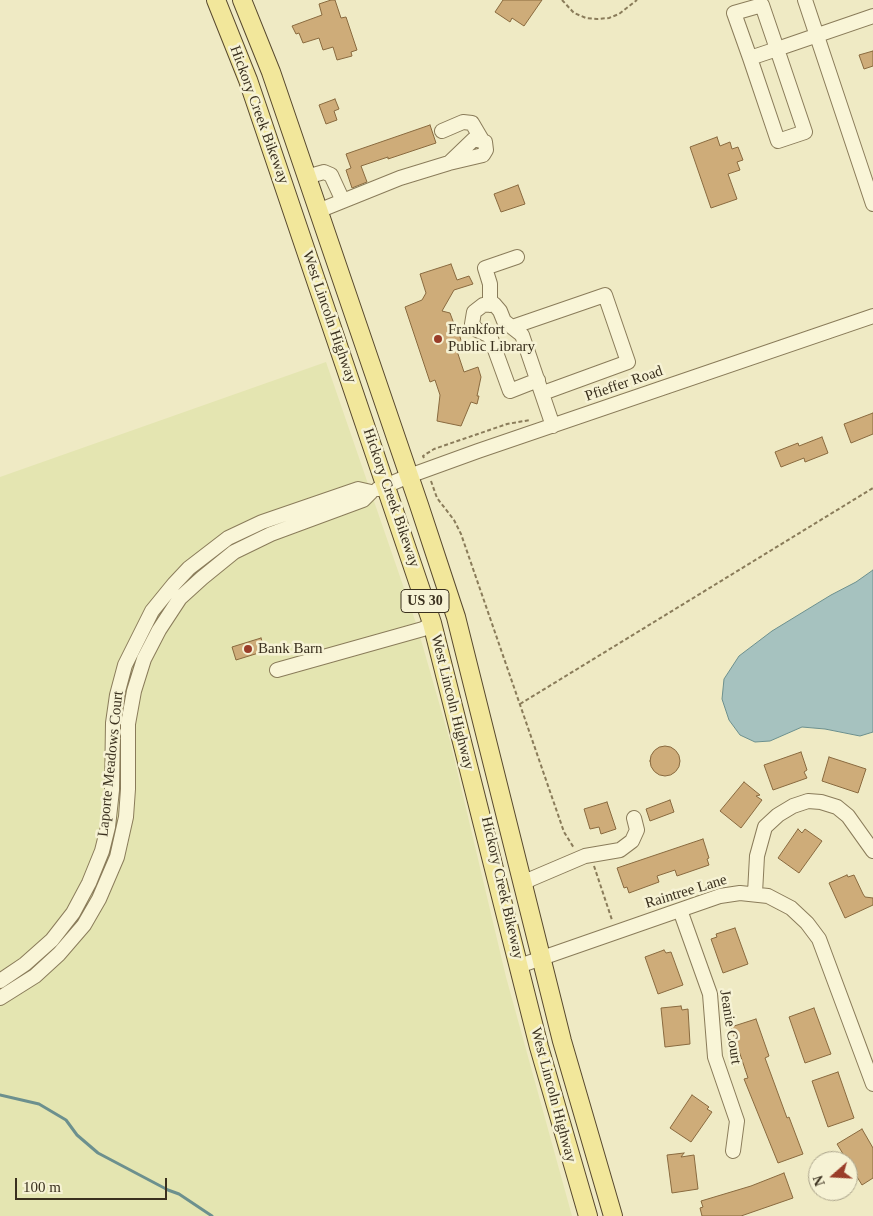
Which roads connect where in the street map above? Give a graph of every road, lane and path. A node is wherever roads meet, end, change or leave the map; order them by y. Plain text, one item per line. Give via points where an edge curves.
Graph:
1 (216, 0) edge
2 (242, 0) edge
3 (562, 0) edge
4 (637, 0) edge
5 (804, 0) edge
6 (873, 16) edge
7 (817, 36) junction
8 (777, 49) junction
9 (750, 58) junction
10 (442, 131) dead end
11 (306, 177) junction
12 (872, 199) edge
13 (343, 201) junction
14 (318, 211) junction
15 (517, 257) dead end
16 (490, 305) junction
17 (873, 316) edge
18 (508, 324) junction
19 (490, 336) junction
20 (540, 386) junction
21 (552, 421) junction
22 (423, 456) dead end
23 (409, 476) junction
24 (379, 488) junction
25 (873, 488) edge
26 (437, 498) dead end
27 (432, 623) junction
28 (277, 670) dead end
29 (520, 704) junction
30 (634, 818) dead end
31 (873, 850) edge
32 (585, 856) junction
33 (523, 884) junction
34 (755, 893) junction
35 (680, 910) junction
36 (616, 932) junction
37 (542, 958) junction
38 (519, 966) junction
39 (0, 981) edge
40 (0, 998) edge
41 (868, 1053) edge
42 (873, 1084) edge
43 (733, 1151) dead end
44 (588, 1216) edge
45 (613, 1216) edge

1 - 24 main road, West Lincoln Highway / US 30 via 248,80
2 - 11 main road, West Lincoln Highway / US 30
3 - 4 path via 574,13 596,19 620,14
5 - 7 street
6 - 7 street
7 - 8 street
7 - 12 street
8 - 9 street
8 - 9 street via 762,4 734,13
8 - 9 street via 805,132 778,141
10 - 13 street via 463,122 472,123 486,150 483,155 400,178
11 - 13 street via 324,172 331,175
11 - 14 main road, West Lincoln Highway / US 30
13 - 14 street
14 - 23 main road, West Lincoln Highway / US 30
15 - 16 street via 485,268 490,284
16 - 18 street via 494,304
16 - 19 street via 474,312 472,324
17 - 21 street, Pfieffer Road
18 - 19 street
18 - 20 street via 522,335
18 - 20 street via 605,295 628,362
19 - 20 street via 510,391
20 - 21 street
21 - 22 path via 507,424 434,449
21 - 23 street, Pfieffer Road
23 - 24 street, Pfieffer Road
23 - 33 main road, West Lincoln Highway / US 30 via 456,617
24 - 27 main road, West Lincoln Highway / US 30
24 - 39 street, Laporte Meadows Court via 358,489 262,522 228,538 189,568 152,612 125,665 117,695 108,827 90,883 52,940
24 - 40 street, Laporte Meadows Court via 362,500 271,534 234,552 180,598 158,630 134,691 128,724 126,817 117,857 99,900 84,925 59,954 35,976
25 - 29 path
26 - 29 path via 461,534
27 - 28 street via 423,629
27 - 38 main road, West Lincoln Highway / US 30
29 - 32 path via 564,832 570,844
30 - 32 street via 637,830 632,841 620,850
31 - 34 street via 848,816 837,807 808,801 792,806 765,827 757,856
32 - 33 street
32 - 36 path via 596,871
33 - 37 main road, West Lincoln Highway / US 30
34 - 35 street, Raintree Lane via 725,895
34 - 41 street, Raintree Lane via 791,908 814,930
35 - 36 street, Raintree Lane
35 - 43 street, Jeanie Court via 710,994 715,1057 737,1121
36 - 37 street, Raintree Lane
37 - 38 street, Raintree Lane
37 - 45 main road, West Lincoln Highway / US 30 via 562,1041
38 - 44 main road, West Lincoln Highway / US 30
41 - 42 street, Raintree Lane

